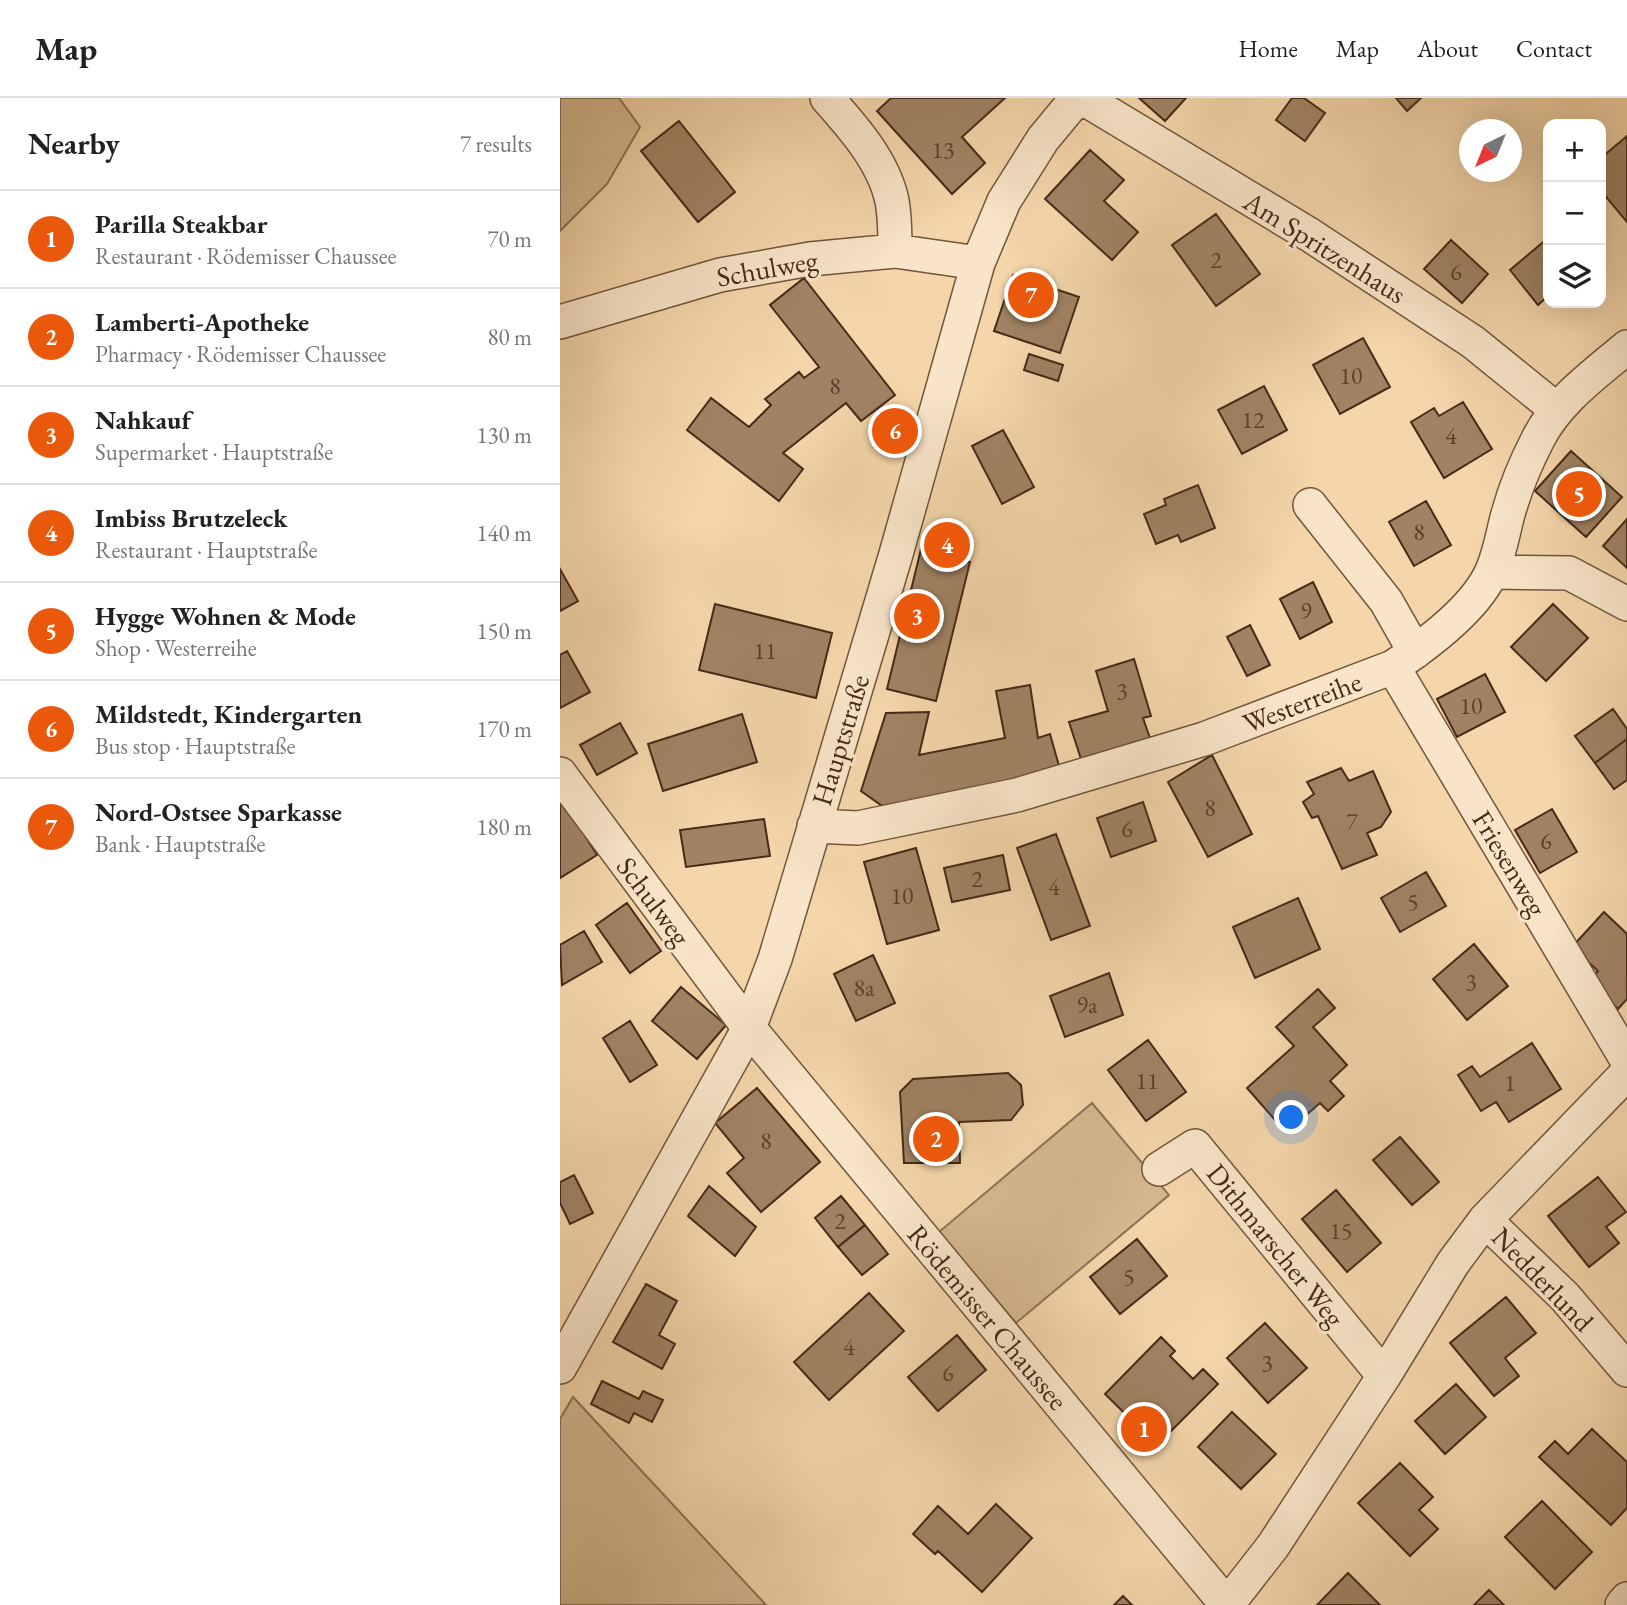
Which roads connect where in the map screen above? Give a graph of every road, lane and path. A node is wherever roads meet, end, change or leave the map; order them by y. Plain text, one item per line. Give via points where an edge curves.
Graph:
1 (827, 98) edge
2 (1077, 98) edge
3 (1083, 98) edge
4 (895, 251) junction
5 (978, 263) junction
6 (560, 322) edge
7 (1627, 347) edge
8 (1557, 410) junction
9 (1310, 505) dead end
10 (1492, 572) junction
11 (1627, 604) edge
12 (1404, 659) junction
13 (560, 774) edge
14 (814, 826) junction
15 (749, 1028) junction
16 (1627, 1059) edge
17 (1627, 1073) edge
18 (1159, 1169) dead end
19 (1485, 1220) junction
20 (563, 1356) edge
21 (1627, 1370) edge
22 (1384, 1376) junction
23 (1627, 1600) edge
24 (1227, 1605) edge
25 (1622, 1605) edge

1 - 4 street via 879,167 892,198
2 - 5 street, Hauptstraße via 1043,139 1004,201
3 - 8 street, Am Spritzenhaus via 1310,234 1473,342
4 - 5 street, Schulweg
4 - 6 street, Schulweg via 810,259 720,275
5 - 14 street, Hauptstraße
7 - 8 street, Westerreihe
8 - 10 street, Westerreihe via 1538,438 1509,510
9 - 12 street, Friesenweg via 1386,601
10 - 11 street via 1569,573
10 - 12 street, Westerreihe via 1463,613
12 - 14 street, Westerreihe via 1204,739 1017,795 858,828
12 - 16 street, Friesenweg
13 - 15 street, Schulweg
14 - 15 street, Hauptstraße via 775,959
15 - 20 street, Hauptstraße
15 - 24 street, Rödemisser Chaussee
17 - 19 street
18 - 22 street, Dithmarscher Weg via 1195,1146
19 - 21 street, Nedderlund via 1565,1297
19 - 22 street
22 - 24 street via 1273,1546
23 - 25 street

